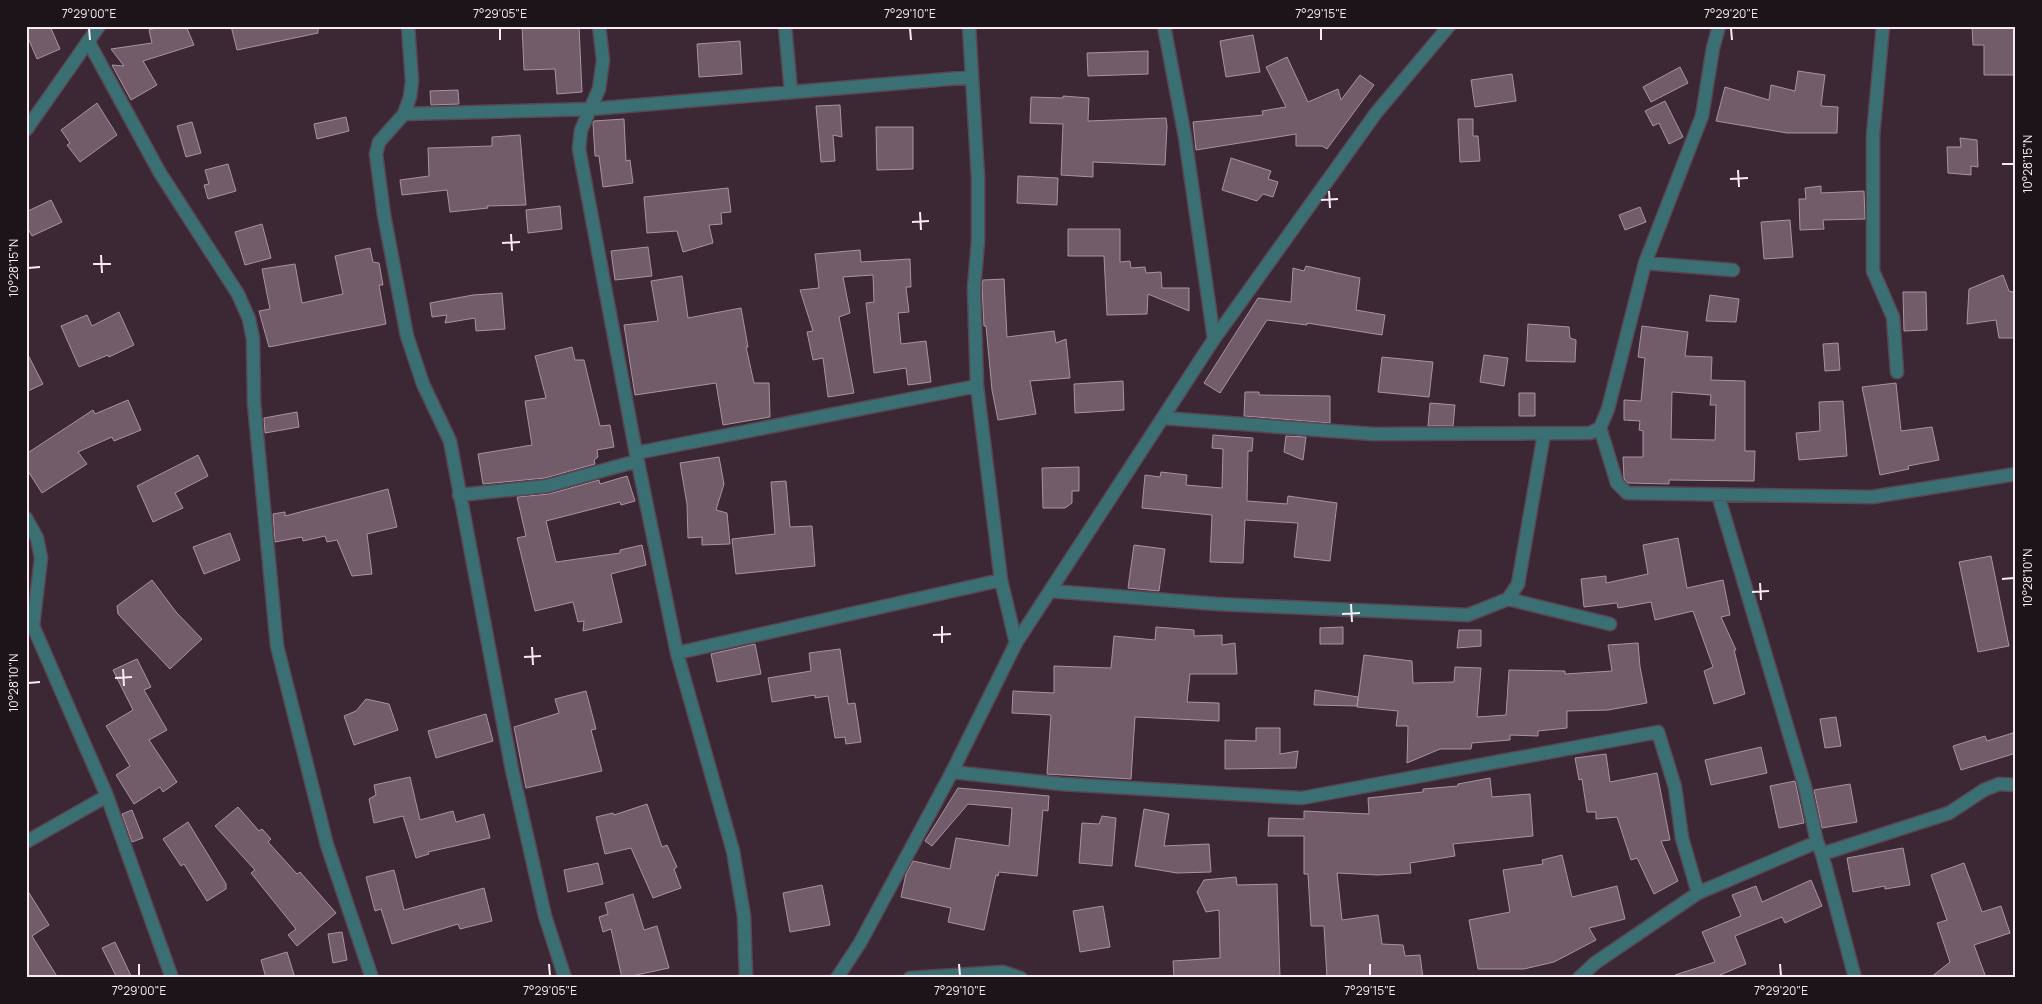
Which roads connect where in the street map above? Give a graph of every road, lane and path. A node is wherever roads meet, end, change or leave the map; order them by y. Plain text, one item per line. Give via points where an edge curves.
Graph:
1 (99, 26) edge
2 (408, 26) edge
3 (599, 26) edge
4 (785, 26) edge
5 (969, 26) edge
6 (1164, 26) edge
7 (1449, 26) edge
8 (1719, 26) edge
9 (1882, 26) edge
10 (88, 41) junction
11 (972, 77) junction
12 (791, 92) junction
13 (591, 109) junction
14 (404, 114) junction
15 (26, 130) edge
16 (1645, 263) junction
17 (1733, 270) dead end
18 (1214, 339) junction
19 (1897, 372) dead end
20 (976, 386) junction
21 (1162, 418) junction
22 (1600, 428) junction
23 (1544, 434) junction
24 (637, 457) junction
25 (2016, 474) edge
26 (459, 495) junction
27 (1718, 495) junction
28 (26, 518) edge
29 (1001, 580) junction
30 (1050, 591) junction
31 (1508, 599) junction
32 (1610, 624) dead end
33 (30, 627) edge
34 (1016, 642) junction
35 (677, 653) junction
36 (952, 772) junction
37 (2016, 785) edge
38 (107, 796) junction
39 (26, 842) edge
40 (1819, 848) junction
41 (1698, 893) junction
42 (1853, 972) edge
43 (172, 978) edge
44 (372, 978) edge
45 (565, 978) edge
46 (746, 978) edge
47 (837, 978) edge
48 (910, 978) edge
49 (1021, 978) edge
50 (1579, 978) edge
51 (1864, 978) edge

1 - 10 street
2 - 14 street via 412,81
3 - 13 street via 603,60 599,88
4 - 12 street
5 - 11 street
6 - 18 street via 1185,137
7 - 18 street via 1376,112
8 - 16 street via 1702,116
9 - 19 street via 1873,136 1873,271 1893,317
10 - 15 street
10 - 44 street via 160,173 238,294 249,319 277,646 327,846
11 - 12 street
11 - 20 street via 978,178 974,288
12 - 13 street
13 - 14 street
13 - 24 street via 581,130 579,149
14 - 26 street via 377,148 383,207 407,336 423,384 450,441
16 - 17 street
16 - 22 street via 1608,409
18 - 21 street
20 - 24 street
20 - 29 street
21 - 23 street via 1373,434
21 - 30 street
22 - 23 street via 1590,433
22 - 27 street via 1617,483 1627,493
23 - 31 street via 1518,584
24 - 26 street via 547,486
24 - 35 street
25 - 27 street via 1872,497
26 - 45 street via 514,780 545,916
27 - 40 street via 1805,786
28 - 33 street via 37,538 41,558
29 - 34 street
29 - 35 street
30 - 31 street via 1217,604 1468,615
30 - 34 street
31 - 32 street
33 - 38 street
34 - 36 street
35 - 46 street via 734,851 744,916
36 - 41 street via 1061,784 1302,798 1658,732 1675,787 1682,838
36 - 47 street via 860,943
37 - 40 street via 1999,784 1984,790 1949,813
38 - 39 street
38 - 43 street
40 - 41 street
40 - 42 street
41 - 50 street via 1595,963
42 - 51 street
48 - 49 street via 1003,972

